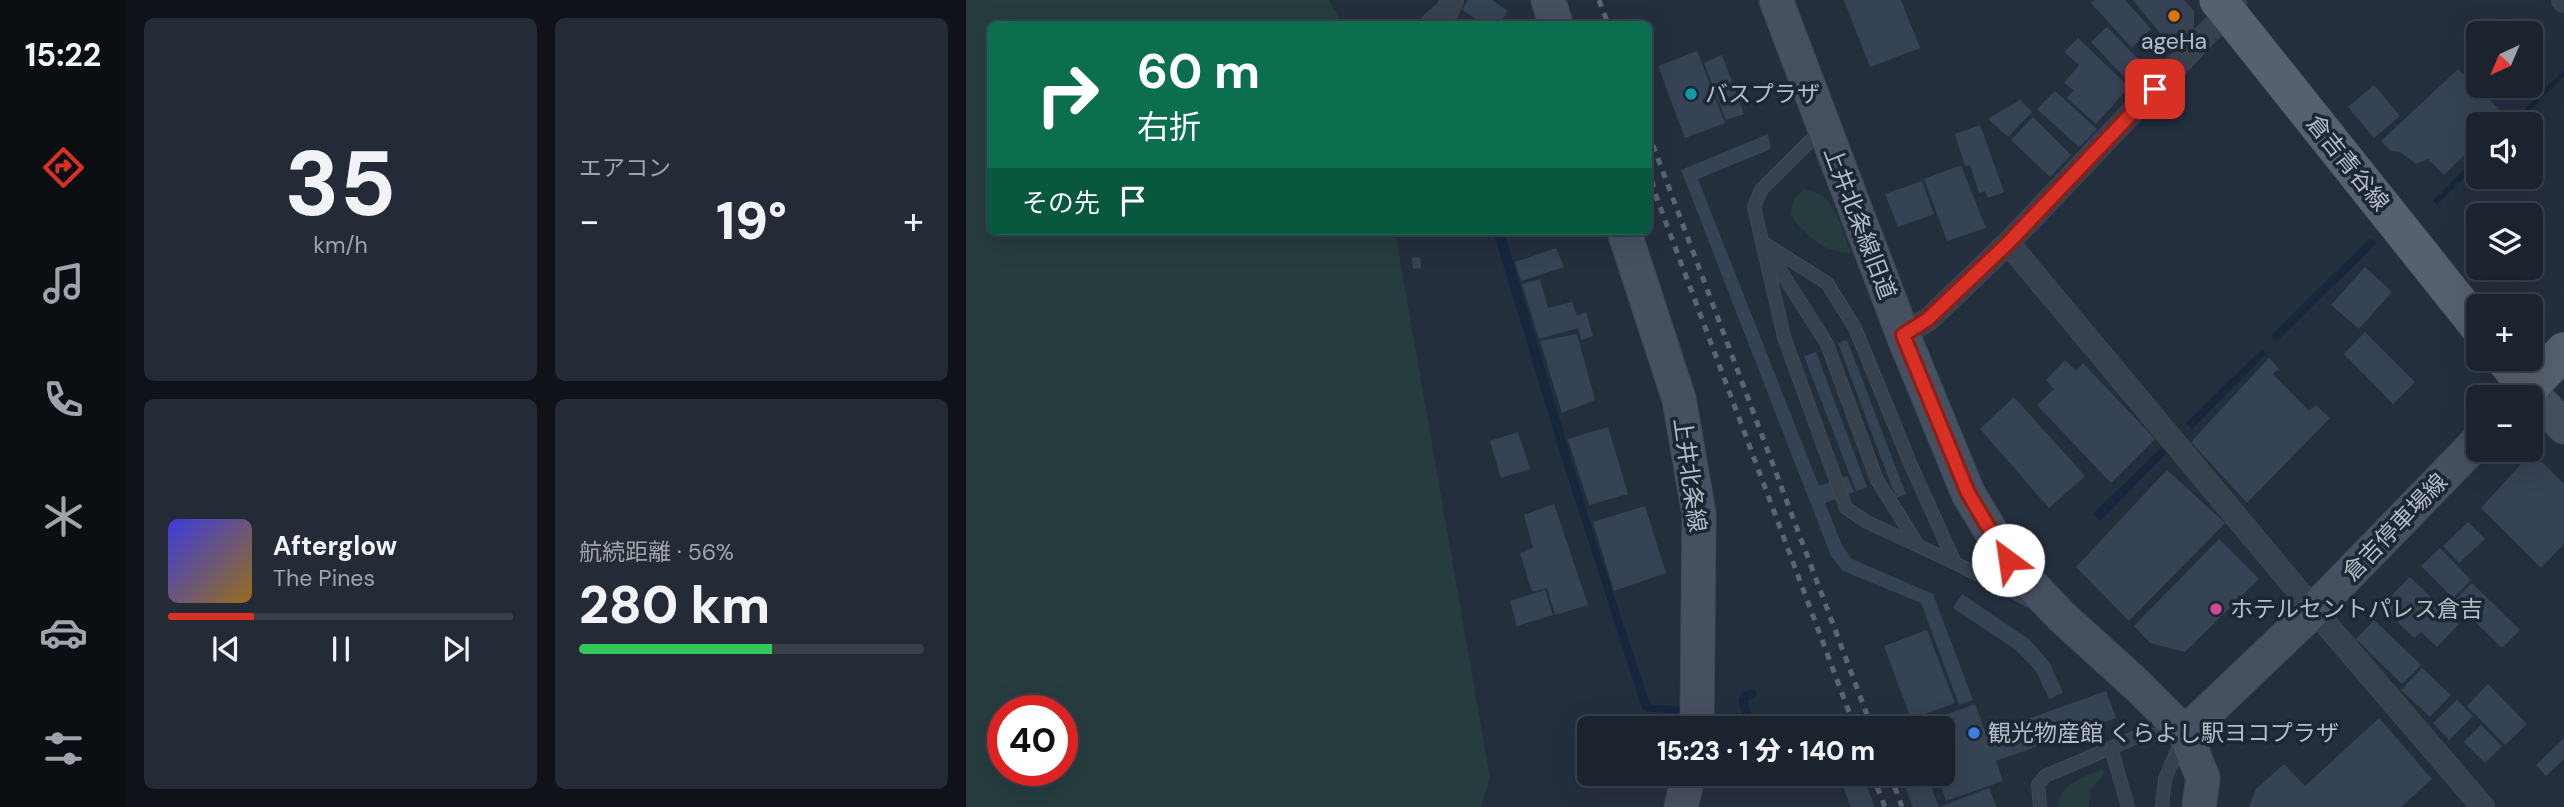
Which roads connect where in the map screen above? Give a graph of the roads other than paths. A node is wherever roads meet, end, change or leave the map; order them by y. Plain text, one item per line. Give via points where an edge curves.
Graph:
1 (1452, 0) edge
2 (1548, 0) edge
3 (1776, 0) edge
4 (2228, 4) edge
5 (1435, 21) edge
6 (1555, 21) edge
7 (1824, 127) junction
8 (1625, 235) edge
9 (1762, 242) junction
10 (2008, 243) junction
11 (2466, 311) edge
12 (1903, 335) junction
13 (2564, 351) edge
14 (2532, 385) edge
15 (2543, 409) edge
16 (2564, 427) edge
17 (2466, 453) edge
18 (1919, 546) junction
19 (1955, 563) junction
20 (2314, 610) junction
21 (2062, 617) junction
22 (1697, 716) edge
23 (2185, 733) junction
24 (2111, 748) junction
25 (1686, 786) edge
26 (1681, 807) edge
27 (2040, 807) edge
28 (2128, 807) edge
29 (2162, 807) edge
30 (2199, 807) edge
31 (2483, 807) edge

1 - 5 street
2 - 6 main road
3 - 7 main road, 上井北条線旧道
4 - 10 street
4 - 11 main road, 倉吉青谷線
7 - 9 lane via 1761,190 1754,207
7 - 12 main road, 上井北条線旧道
8 - 22 main road, 上井北条線 via 1679,399 1699,514
9 - 18 lane via 1827,344 1877,480
9 - 18 lane via 1784,337 1846,508
9 - 19 lane via 1827,283 1855,328
10 - 12 street via 1928,319
10 - 20 street
12 - 21 main road, 上井北条線旧道 via 1968,493 2008,560
13 - 14 main road
15 - 16 main road
17 - 20 main road, 倉吉停車場線
18 - 19 lane
19 - 21 lane
20 - 23 main road, 倉吉停車場線
20 - 31 street
21 - 23 main road, 上井北条線旧道
23 - 24 lane via 2139,736
23 - 29 lane via 2165,779
23 - 30 main road via 2203,778
24 - 27 lane via 2045,776 2038,785
24 - 28 lane
25 - 26 main road

